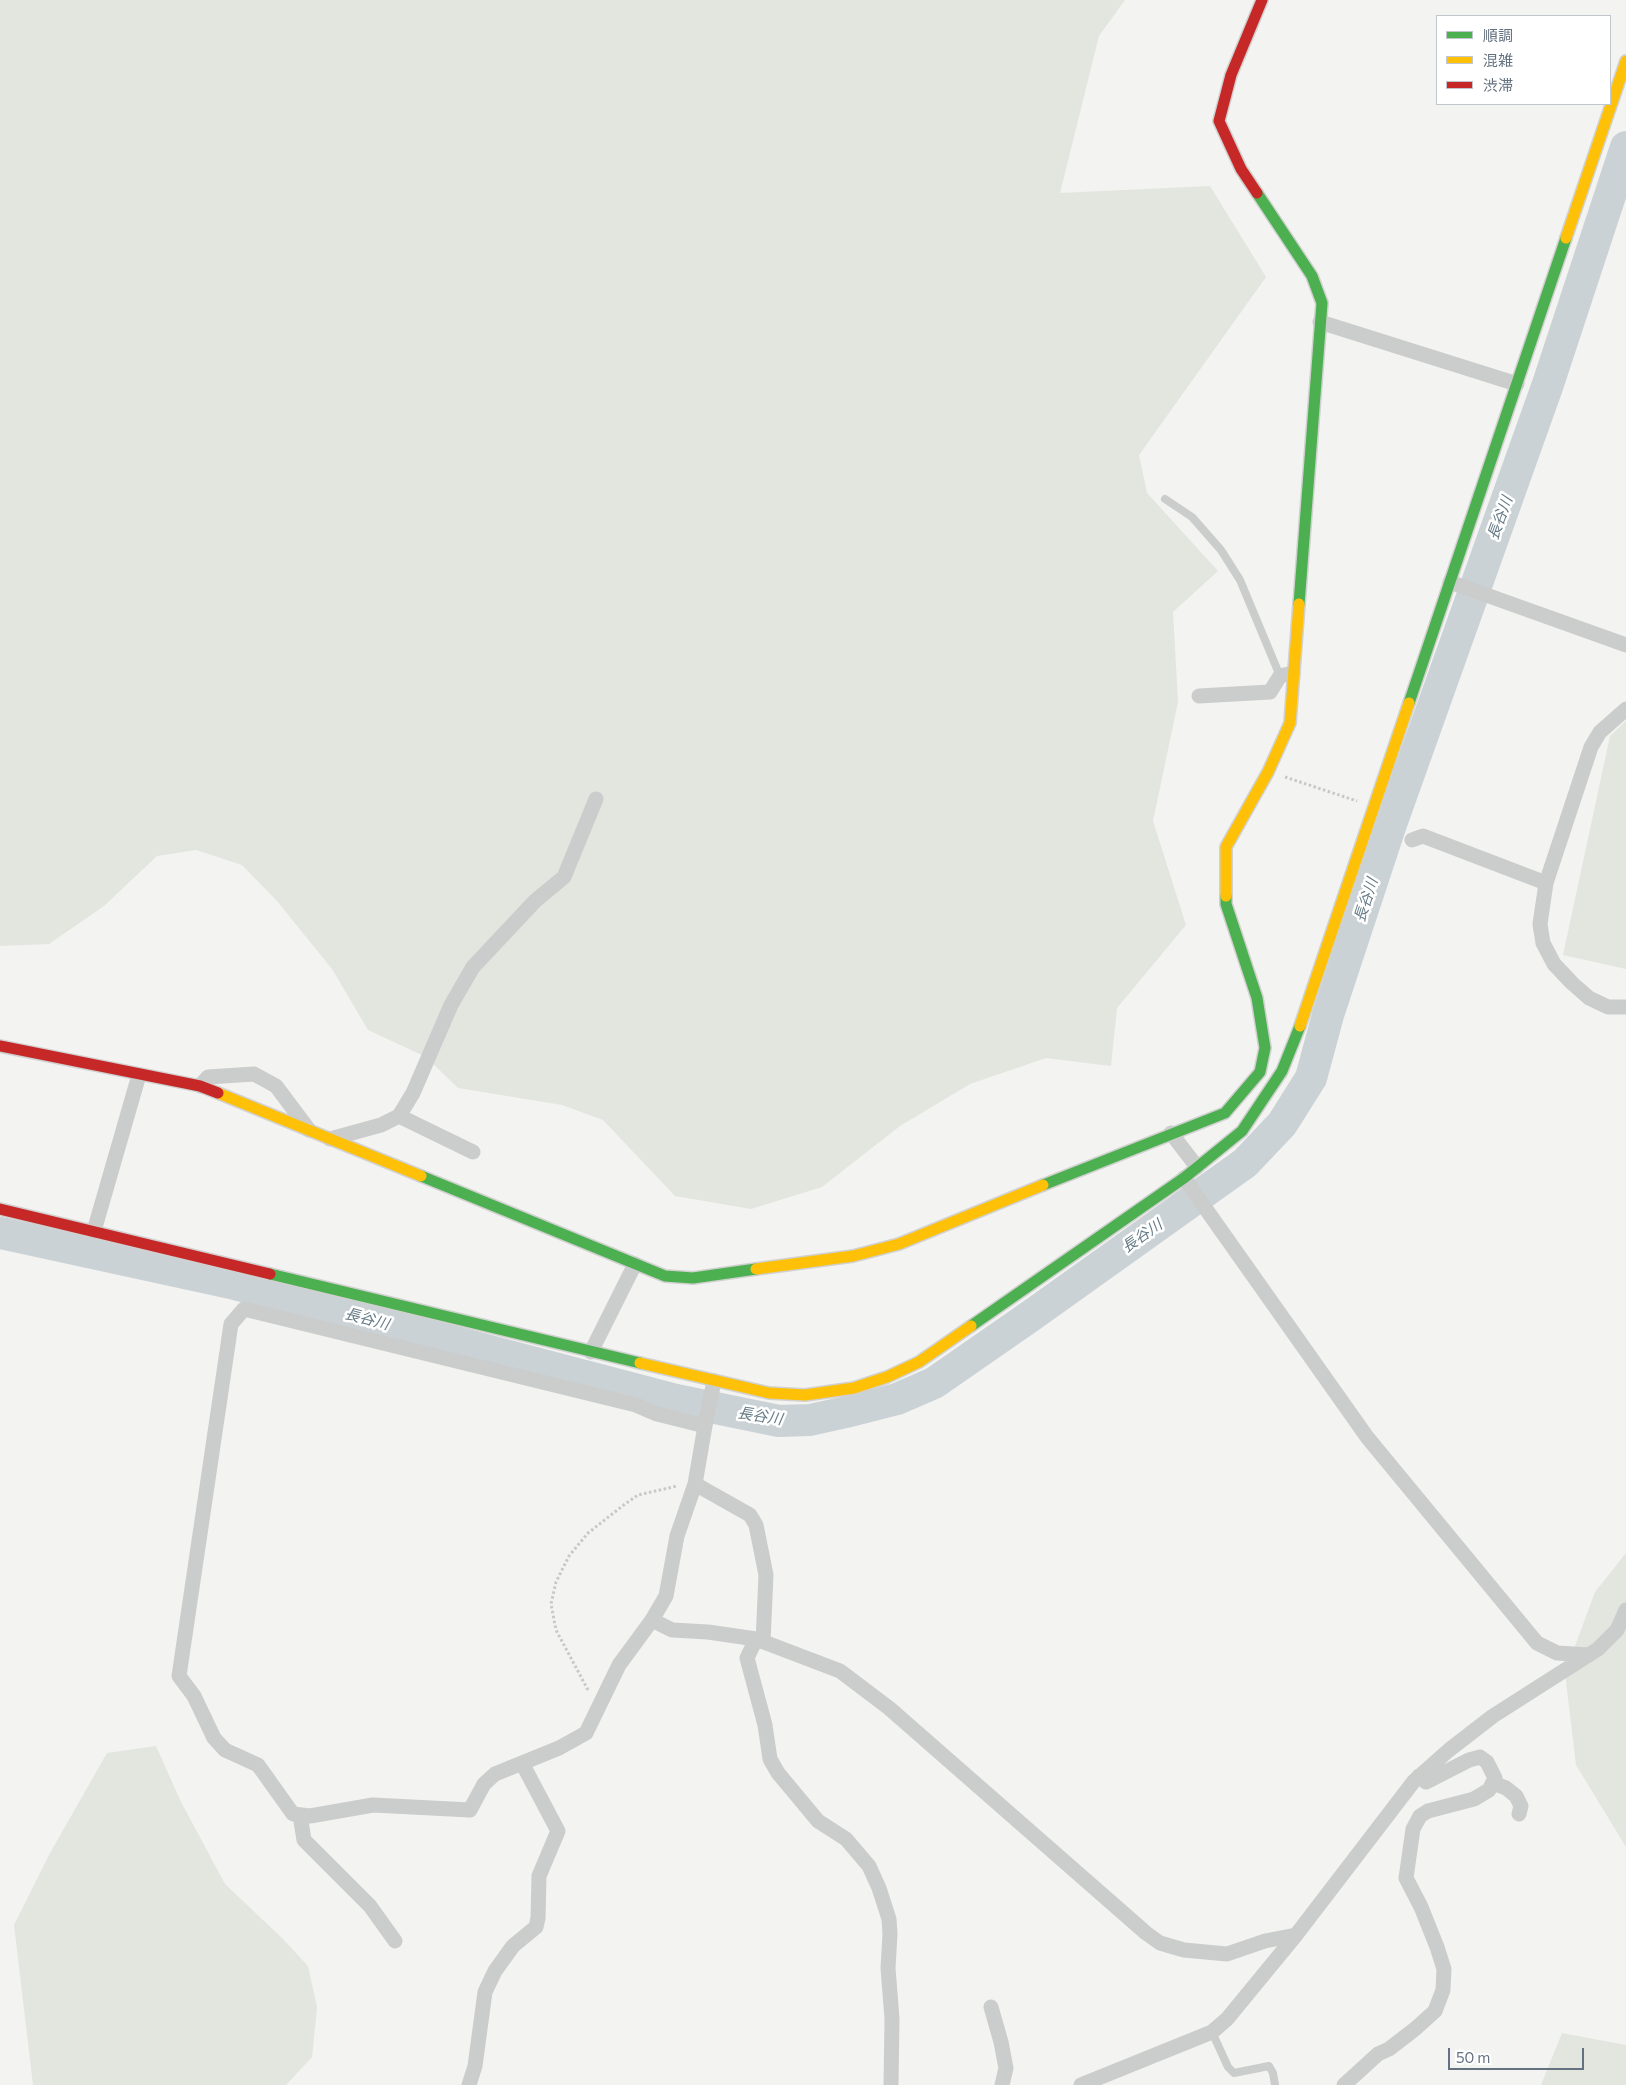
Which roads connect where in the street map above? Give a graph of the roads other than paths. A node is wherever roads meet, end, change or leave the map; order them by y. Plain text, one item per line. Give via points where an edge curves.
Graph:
1 (1262, 0) edge
2 (1626, 61) edge
3 (1320, 322) junction
4 (1517, 384) junction
5 (1165, 499) dead end
6 (1450, 582) junction
7 (1626, 645) edge
8 (1287, 674) junction
9 (1199, 696) dead end
10 (1626, 709) edge
11 (596, 799) dead end
12 (1412, 840) dead end
13 (1546, 883) junction
14 (1626, 1006) edge
15 (0, 1046) edge
16 (139, 1074) junction
17 (200, 1086) junction
18 (399, 1116) junction
19 (309, 1131) junction
20 (1172, 1133) junction
21 (330, 1139) junction
22 (473, 1152) dead end
23 (1197, 1166) junction
24 (1184, 1178) junction
25 (0, 1209) edge
26 (94, 1231) junction
27 (635, 1264) junction
28 (591, 1352) junction
29 (714, 1381) junction
30 (705, 1426) junction
31 (696, 1480) junction
32 (1626, 1611) edge
33 (652, 1620) junction
34 (759, 1640) junction
35 (1589, 1655) junction
36 (522, 1763) junction
37 (1419, 1776) junction
38 (1493, 1783) junction
39 (1519, 1814) dead end
40 (300, 1815) junction
41 (1296, 1935) junction
42 (395, 1941) dead end
43 (991, 2007) dead end
44 (1212, 2032) junction
45 (470, 2085) edge
46 (891, 2085) edge
47 (1002, 2085) edge
48 (1081, 2085) edge
49 (1275, 2085) edge
50 (1344, 2085) edge

1 - 3 street via 1231,76 1219,121 1242,169 1312,276 1322,303
2 - 4 street
3 - 4 street
3 - 8 street
4 - 6 street
5 - 8 lane via 1192,517 1221,550 1240,580
6 - 7 street
6 - 23 street via 1282,1071 1242,1131
8 - 9 street via 1270,692
8 - 20 street via 1290,723 1268,772 1226,847 1226,904 1257,998 1265,1048 1260,1072 1225,1113
10 - 13 street via 1600,732 1591,747
11 - 18 street via 564,877 535,902 473,967 451,1005 413,1093
12 - 13 street via 1423,836
13 - 14 street via 1540,924 1543,943 1554,964 1590,998 1608,1007
15 - 16 street
16 - 17 street
16 - 26 street
17 - 19 street
17 - 19 street via 208,1077 254,1074 276,1086
18 - 21 street via 381,1125
18 - 22 street
19 - 21 street
20 - 23 street
20 - 27 street via 899,1244 852,1256 693,1278 665,1276
21 - 27 street
23 - 24 street
24 - 29 street via 918,1362 887,1377 854,1388 805,1395 769,1393
24 - 35 street via 1367,1437 1537,1644 1556,1653
25 - 26 street
26 - 28 street
27 - 28 street
28 - 29 street
29 - 30 street
30 - 31 street
30 - 40 street via 657,1414 636,1404 244,1310 231,1324 179,1676 194,1696 214,1738 225,1750 258,1765 293,1814
31 - 33 street via 677,1536 666,1596
31 - 34 street via 750,1515 756,1525 766,1574
32 - 35 street via 1617,1630
33 - 34 street via 672,1630
33 - 36 street via 619,1665 586,1733
34 - 41 street via 840,1670 889,1708 1160,1942 1184,1950 1227,1954
34 - 46 street via 747,1658 765,1725 770,1759 778,1774 818,1820 846,1839 869,1866 889,1919
35 - 37 street via 1493,1716
36 - 40 street via 495,1774 484,1784 470,1810 373,1805
36 - 45 street via 558,1831 539,1876 536,1927 512,1946 485,1992
37 - 38 street via 1426,1782 1480,1757 1488,1762 1495,1778
37 - 41 street
38 - 39 street via 1516,1796 1521,1806
38 - 50 street via 1489,1790 1474,1799 1428,1811 1420,1816 1413,1828 1406,1878 1437,1947 1444,1969 1443,1990 1435,2011 1389,2049 1378,2054
40 - 42 street via 304,1840 370,1906
41 - 44 street
43 - 47 street via 1006,2068
44 - 48 street
44 - 49 lane via 1234,2073 1269,2066

